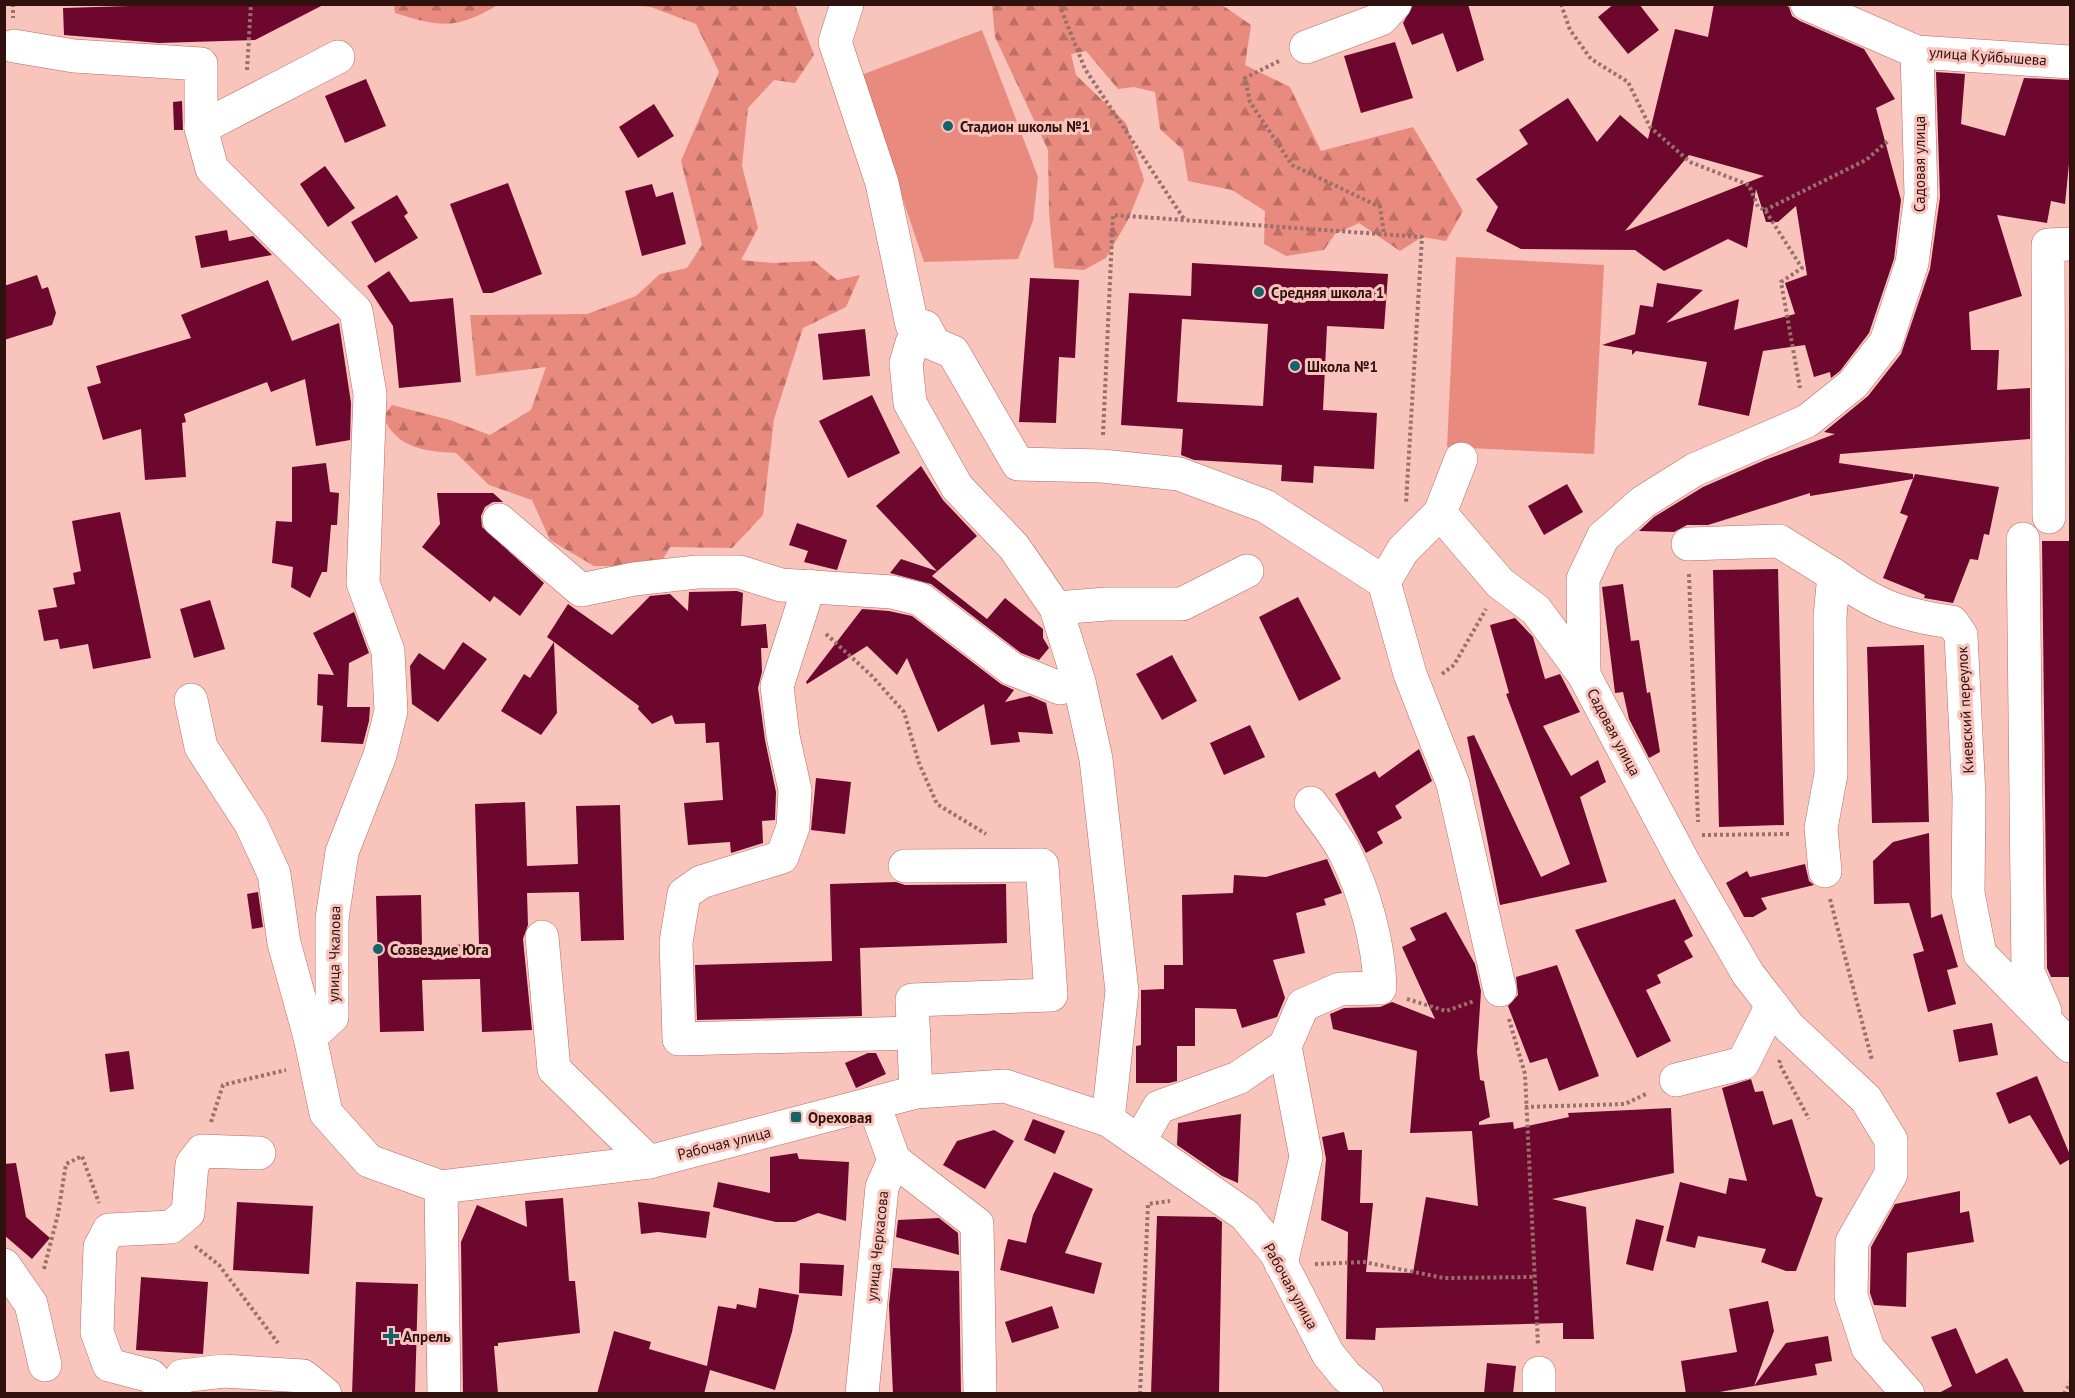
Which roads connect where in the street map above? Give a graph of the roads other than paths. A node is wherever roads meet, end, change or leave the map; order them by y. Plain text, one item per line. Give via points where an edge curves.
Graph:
1 (847, 4) edge
2 (1395, 4) edge
3 (1807, 4) edge
4 (14, 46) dead end
5 (1306, 47) road end
6 (1917, 52) junction
7 (338, 57) dead end
8 (2070, 62) edge
9 (201, 128) junction
10 (2070, 244) edge
11 (925, 327) junction
12 (1461, 459) dead end
13 (1440, 513) junction
14 (2049, 517) dead end
15 (499, 520) dead end
16 (2022, 538) dead end
17 (1688, 544) road end
18 (1247, 572) dead end
19 (1834, 575) junction
20 (1384, 582) junction
21 (804, 599) junction
22 (1056, 608) junction
23 (1584, 675) junction
24 (1078, 682) junction
25 (191, 700) dead end
26 (1311, 803) dead end
27 (905, 866) dead end
28 (1825, 871) road end
29 (542, 937) dead end
30 (1500, 990) road end
31 (1772, 1005) junction
32 (914, 1034) junction
33 (2062, 1038) edge
34 (1285, 1046) junction
35 (312, 1050) junction
36 (1676, 1080) road end
37 (916, 1092) junction
38 (874, 1104) junction
39 (1108, 1120) junction
40 (1140, 1140) junction
41 (259, 1153) dead end
42 (894, 1160) junction
43 (649, 1162) junction
44 (441, 1187) junction
45 (1281, 1264) junction
46 (4, 1265) edge
47 (1328, 1354) junction
48 (45, 1365) dead end
49 (314, 1385) edge
50 (1905, 1392) edge
51 (167, 1394) edge
52 (444, 1394) edge
53 (862, 1394) edge
54 (980, 1394) edge
55 (1332, 1394) edge
56 (1367, 1394) edge

1 - 11 street via 835,42 882,183 912,325
2 - 5 street via 1381,19
3 - 6 street, улица Куйбышева
4 - 9 street, улица Чкалова via 74,56 201,64
6 - 8 street, улица Куйбышева
6 - 23 street, Садовая улица via 1922,195 1912,263 1886,342 1853,384 1807,421 1694,470 1643,502 1604,537 1583,579
7 - 9 street
9 - 35 street, улица Чкалова via 212,169 356,311 370,394 363,583 388,651 391,711 380,755 342,852 332,919 332,1017
10 - 14 street via 2048,245
11 - 20 street via 934,344 953,352 1018,464 1102,466 1179,474 1265,506
11 - 22 street via 912,343 906,363 910,403 957,487 1014,547
12 - 13 street
13 - 20 street via 1403,550
13 - 23 street via 1500,583 1536,610
15 - 21 street via 581,590 634,579 740,572 781,585
16 - 33 street via 2028,972
17 - 19 street, Киевский переулок via 1779,541
18 - 22 street via 1182,604
19 - 28 street via 1830,616 1831,774 1821,828
19 - 33 street, Киевский переулок via 1887,609 1952,622 1961,635 1970,796 1968,894 1980,954
20 - 30 street via 1417,692 1454,784
21 - 24 street via 892,592 920,598 1012,669 1060,688
21 - 32 street via 777,686 795,790 792,827 782,857 701,882 684,894 676,942 679,1039
22 - 24 street
23 - 31 street, Садовая улица via 1685,865 1748,974
24 - 39 street via 1095,759 1122,990
25 - 35 street via 201,747 251,824 274,874 284,943
26 - 34 street via 1344,851 1356,879 1380,961 1380,988 1340,989 1303,1005
27 - 32 street via 1042,865 1052,995 912,1000
29 - 43 street via 554,1069
31 - 36 street via 1743,1062
31 - 50 street, Садовая улица via 1789,1028 1866,1099 1891,1140 1891,1174 1852,1242 1851,1296 1868,1347
32 - 37 street
34 - 40 street via 1239,1078 1159,1107
34 - 45 street via 1306,1157
35 - 44 street via 326,1113 369,1161
37 - 38 street, Рабочая улица
37 - 39 street, Рабочая улица via 1005,1086
38 - 42 street
38 - 43 street, Рабочая улица
39 - 40 street, Рабочая улица
40 - 45 street, Рабочая улица via 1245,1215
41 - 51 street via 202,1151 192,1164 188,1213 171,1227 109,1230 100,1247 97,1332 109,1365 151,1376
42 - 53 street, улица Черкасова via 882,1187
42 - 54 street via 977,1224
43 - 44 street, Рабочая улица
44 - 52 street
45 - 47 street, Рабочая улица
46 - 48 street via 31,1304
47 - 55 street
47 - 56 street, Рабочая улица
49 - 51 street via 223,1371 182,1376

